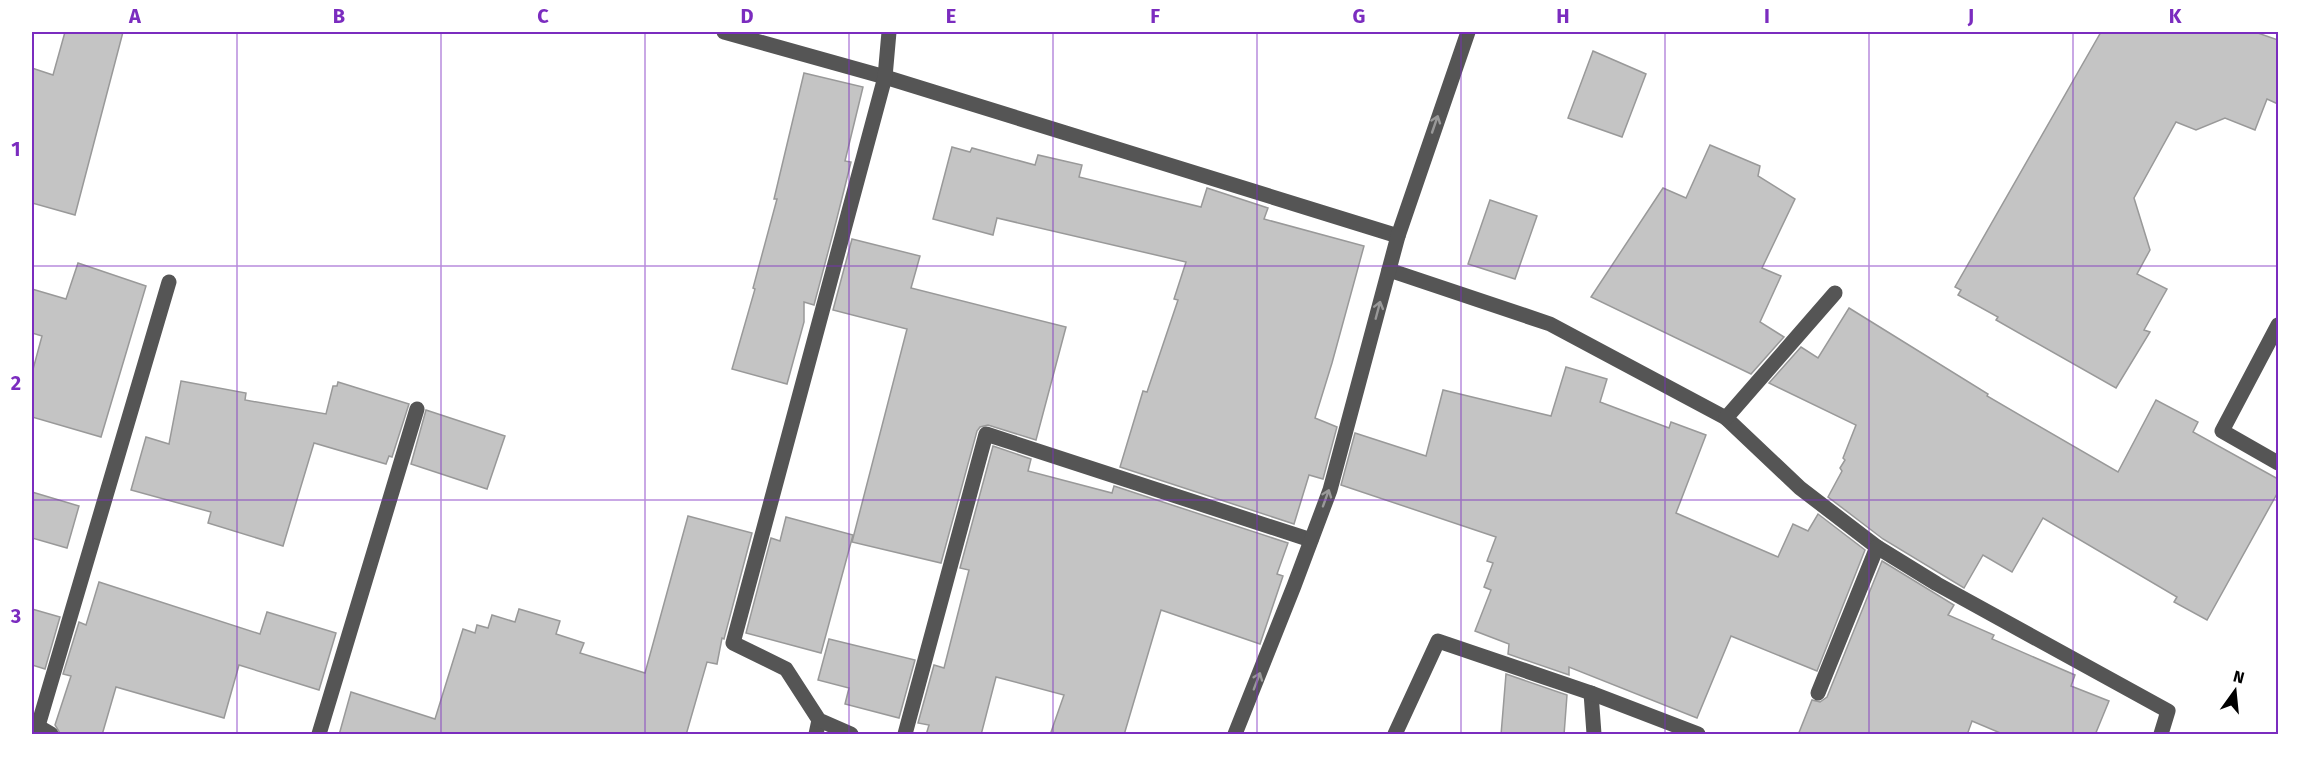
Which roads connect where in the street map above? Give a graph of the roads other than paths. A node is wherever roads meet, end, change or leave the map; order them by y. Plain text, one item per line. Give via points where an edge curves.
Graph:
1 (724, 32) edge
2 (889, 32) edge
3 (1468, 32) edge
4 (885, 77) junction
5 (1398, 236) junction
6 (1389, 270) junction
7 (169, 282) dead end
8 (1835, 293) dead end
9 (2278, 325) edge
10 (417, 409) dead end
11 (1725, 418) junction
12 (2278, 463) edge
13 (1311, 540) junction
14 (1877, 548) junction
15 (1591, 693) junction
16 (1818, 693) dead end
17 (818, 727) edge
18 (40, 728) edge
19 (319, 735) edge
20 (851, 735) edge
21 (905, 735) edge
22 (1235, 735) edge
23 (1395, 735) edge
24 (1594, 735) edge
25 (1698, 735) edge
26 (2161, 735) edge

1 - 4 street
2 - 4 street
5 -> 3 street
4 - 5 street
4 - 17 street via 733,644 786,669
5 - 6 street
6 - 11 street via 1551,324
13 -> 6 street via 1330,490
7 - 18 street
8 - 11 street
9 - 12 street via 2222,431
10 - 19 street
11 - 14 street via 1800,488
13 - 21 street via 986,434
22 -> 13 street
14 - 16 street
14 - 26 street via 2168,711
15 - 23 street via 1438,642
15 - 24 street
15 - 25 street
17 - 20 street

